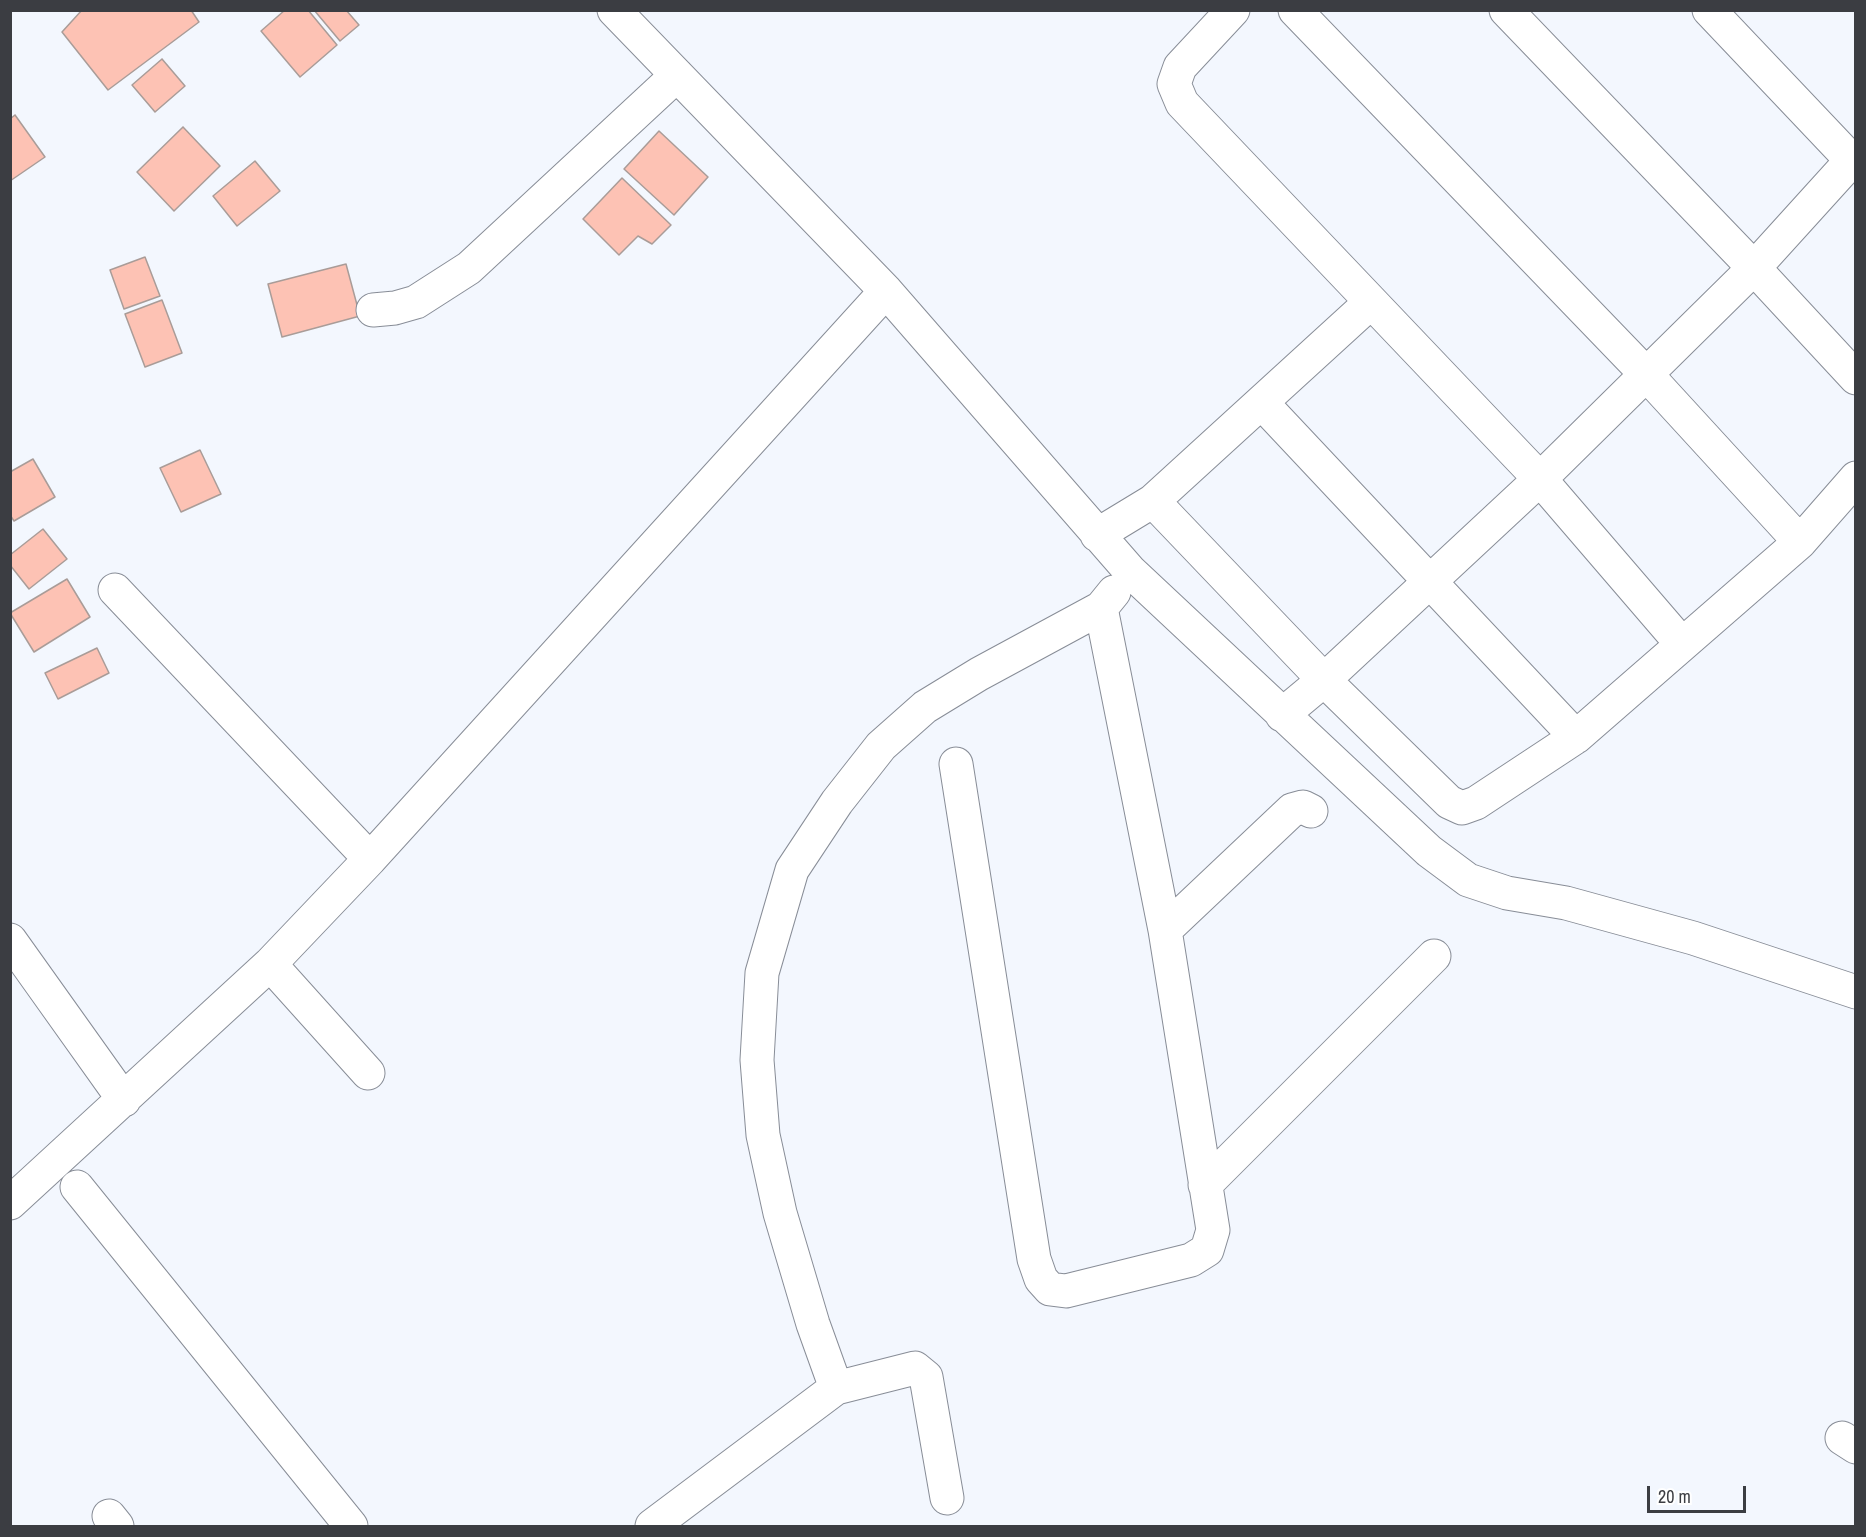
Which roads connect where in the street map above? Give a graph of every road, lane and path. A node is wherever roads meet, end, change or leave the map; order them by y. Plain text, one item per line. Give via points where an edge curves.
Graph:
1 (614, 10) edge
2 (1233, 10) edge
3 (1295, 10) edge
4 (1506, 10) edge
5 (1709, 10) edge
6 (677, 75) junction
7 (1853, 163) edge
8 (1754, 268) junction
9 (886, 291) junction
10 (1371, 302) junction
11 (373, 310) dead end
12 (1646, 374) junction
13 (1856, 378) edge
14 (1262, 403) junction
15 (1856, 478) edge
16 (1540, 479) junction
17 (1153, 501) junction
18 (1098, 536) junction
19 (1800, 542) junction
20 (1131, 571) junction
21 (1431, 580) junction
22 (115, 590) dead end
23 (1101, 608) junction
24 (1681, 643) junction
25 (1324, 680) junction
26 (1282, 715) junction
27 (1576, 737) junction
28 (956, 764) dead end
29 (1311, 811) dead end
30 (370, 859) junction
31 (1165, 930) junction
32 (10, 940) edge
33 (1434, 956) dead end
34 (270, 964) junction
35 (1856, 992) edge
36 (368, 1073) dead end
37 (124, 1100) junction
38 (1205, 1185) junction
39 (77, 1187) dead end
40 (10, 1203) edge
41 (836, 1388) junction
42 (947, 1498) dead end
43 (351, 1527) edge
44 (652, 1527) edge

1 - 6 street
2 - 10 street via 1180,67 1174,84 1182,103
3 - 12 street
4 - 8 street
5 - 7 street
6 - 9 street
6 - 11 street via 469,268 416,302
7 - 8 street
8 - 12 street
8 - 13 street
9 - 18 street
9 - 30 street
10 - 14 street
10 - 16 street
12 - 16 street
12 - 19 street
14 - 17 street
14 - 21 street
15 - 19 street
16 - 21 street
16 - 24 street
17 - 18 street
17 - 25 street
18 - 20 street
19 - 24 street
20 - 23 street
20 - 26 street
21 - 25 street
21 - 27 street
22 - 30 street
23 - 31 street
23 - 41 street via 925,707 881,746 837,802 792,870 762,973 757,1060 763,1135 780,1213
24 - 27 street
25 - 26 street
25 - 27 street via 1449,802 1462,808
26 - 35 street via 1429,851 1468,880 1693,938
28 - 38 street via 1034,1259 1041,1279 1050,1289 1065,1291 1191,1260 1208,1250 1213,1230
29 - 31 street via 1303,807 1292,810
30 - 34 street
31 - 38 street
32 - 37 street
33 - 38 street
34 - 36 street
34 - 37 street
37 - 40 street
39 - 43 street
41 - 42 street via 915,1368 921,1371 926,1377
41 - 44 street

